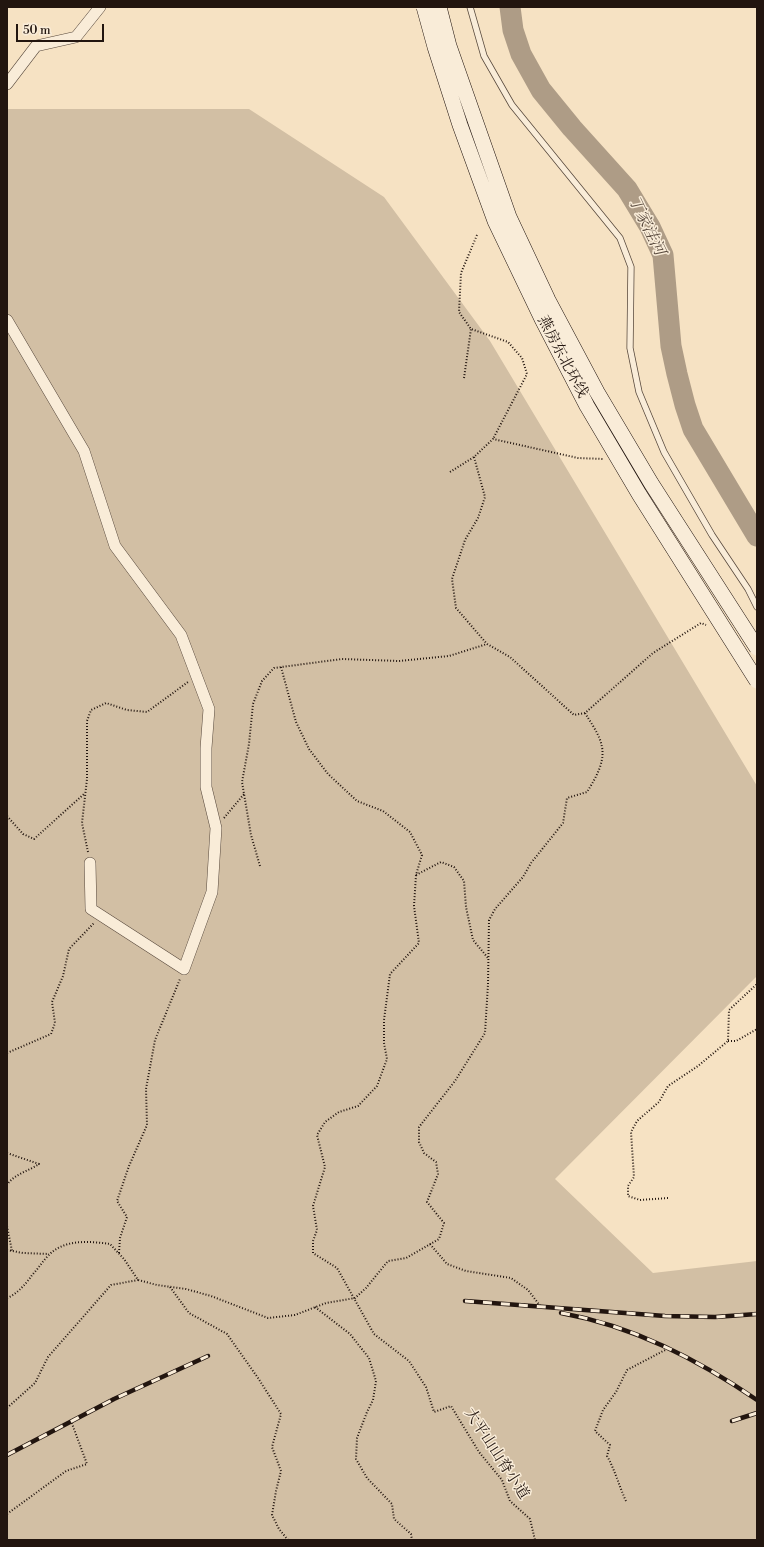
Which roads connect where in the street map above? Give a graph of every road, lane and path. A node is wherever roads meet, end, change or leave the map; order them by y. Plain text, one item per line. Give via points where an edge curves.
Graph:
1 (100, 7) edge
2 (424, 7) edge
3 (439, 7) edge
4 (470, 7) edge
5 (7, 84) edge
6 (477, 236) dead end
7 (7, 320) edge
8 (471, 329) junction
9 (464, 378) dead end
10 (493, 439) junction
11 (474, 457) junction
12 (609, 460) dead end
13 (450, 472) dead end
14 (757, 607) edge
15 (708, 625) dead end
16 (487, 644) junction
17 (757, 648) edge
18 (281, 667) junction
19 (196, 676) junction
20 (757, 681) edge
21 (585, 713) junction
22 (85, 793) junction
23 (244, 794) junction
24 (7, 816) edge
25 (216, 828) junction
26 (90, 863) joint
27 (260, 866) dead end
28 (416, 875) junction
29 (101, 915) junction
30 (488, 958) junction
31 (184, 969) junction
32 (757, 984) edge
33 (757, 1029) edge
34 (728, 1041) junction
35 (7, 1053) edge
36 (7, 1153) edge
37 (7, 1185) edge
38 (668, 1198) dead end
39 (7, 1226) edge
40 (430, 1244) junction
41 (7, 1250) edge
42 (12, 1251) junction
43 (49, 1254) junction
44 (119, 1254) junction
45 (138, 1280) junction
46 (170, 1287) junction
47 (7, 1298) edge
48 (355, 1298) junction
49 (315, 1307) junction
50 (541, 1307) dead end
51 (669, 1348) dead end
52 (7, 1408) edge
53 (71, 1421) dead end
54 (626, 1501) dead end
55 (7, 1514) edge
56 (288, 1540) edge
57 (412, 1540) edge
58 (535, 1540) edge

1 - 5 street via 76,37 36,46
2 - 20 main road, 燕房东北环线, bridge via 460,125 495,221 542,319 587,406 635,487
3 - 17 main road, 燕房东北环线, bridge via 454,61 509,217 548,300 597,392 647,476
4 - 14 lane via 484,56 512,105 620,238 631,267 630,348 639,392 664,452
6 - 8 path via 461,273 459,312
7 - 19 street via 84,451 115,546 181,635
8 - 9 path
8 - 10 path via 508,342 522,358 527,374
10 - 11 path
10 - 12 path via 578,458
11 - 13 path
11 - 16 path via 485,496 478,518 465,540 452,579 456,608
15 - 21 path via 701,623 653,654
16 - 18 path via 449,656 399,661 342,659
16 - 21 path via 510,657 574,715
18 - 23 path via 274,668 262,681 253,704 242,782
18 - 28 path, 大平山山脊小道 via 296,722 309,749 328,774 357,800 383,811 410,832 422,855
19 - 22 path via 147,712 127,710 106,703 91,710 87,721
19 - 25 street via 209,708 206,787
21 - 30 path via 602,748 596,778 587,792 567,798 563,823 523,877 495,908 489,920
22 - 24 path via 34,839 23,834
22 - 26 path via 82,823
23 - 25 path
23 - 27 path via 251,835
25 - 31 street via 212,892
26 - 29 street via 91,909
28 - 30 path via 441,862 454,867 464,881 473,940
28 - 48 path, 大平山山脊小道 via 414,906 418,943 390,974 384,1020 387,1059 377,1086 358,1106 339,1112 325,1122 317,1135 326,1167 314,1206 316,1230 313,1253 337,1268
29 - 31 street
29 - 35 path via 69,949 63,976 52,1002 55,1023 51,1034
30 - 40 path via 485,1033 455,1081 419,1127 419,1142 424,1153 436,1162 438,1174 427,1202 444,1223 439,1239
31 - 44 path via 155,1040 146,1089 147,1125 117,1201 127,1217 120,1238
32 - 34 path via 729,1010
33 - 34 path via 736,1041
34 - 38 path via 668,1086 659,1102 637,1121 631,1132 634,1177 628,1186 628,1196 640,1200
36 - 37 path via 39,1164 11,1179
39 - 42 path
40 - 48 path via 406,1258 388,1261
40 - 50 path via 447,1264 466,1271 511,1278 528,1290
41 - 42 path
42 - 43 path
43 - 44 path via 60,1246 89,1241 110,1244
43 - 47 path via 26,1283
44 - 45 path
45 - 46 path
45 - 52 path via 111,1285 48,1357 35,1383
46 - 49 path via 211,1296 268,1318 295,1316
46 - 56 path via 189,1313 227,1334 281,1414 272,1447 281,1471 272,1515
48 - 49 path
48 - 58 path, 大平山山脊小道 via 374,1334 409,1361 426,1387 434,1412 451,1406 479,1452 502,1480 510,1501 530,1519
49 - 57 path via 350,1334 369,1358 376,1381 373,1400 357,1438 356,1459 367,1478 392,1504 394,1519 411,1534
51 - 54 path via 627,1370 603,1410 595,1431 610,1445 607,1456
53 - 55 path via 87,1464 66,1471

